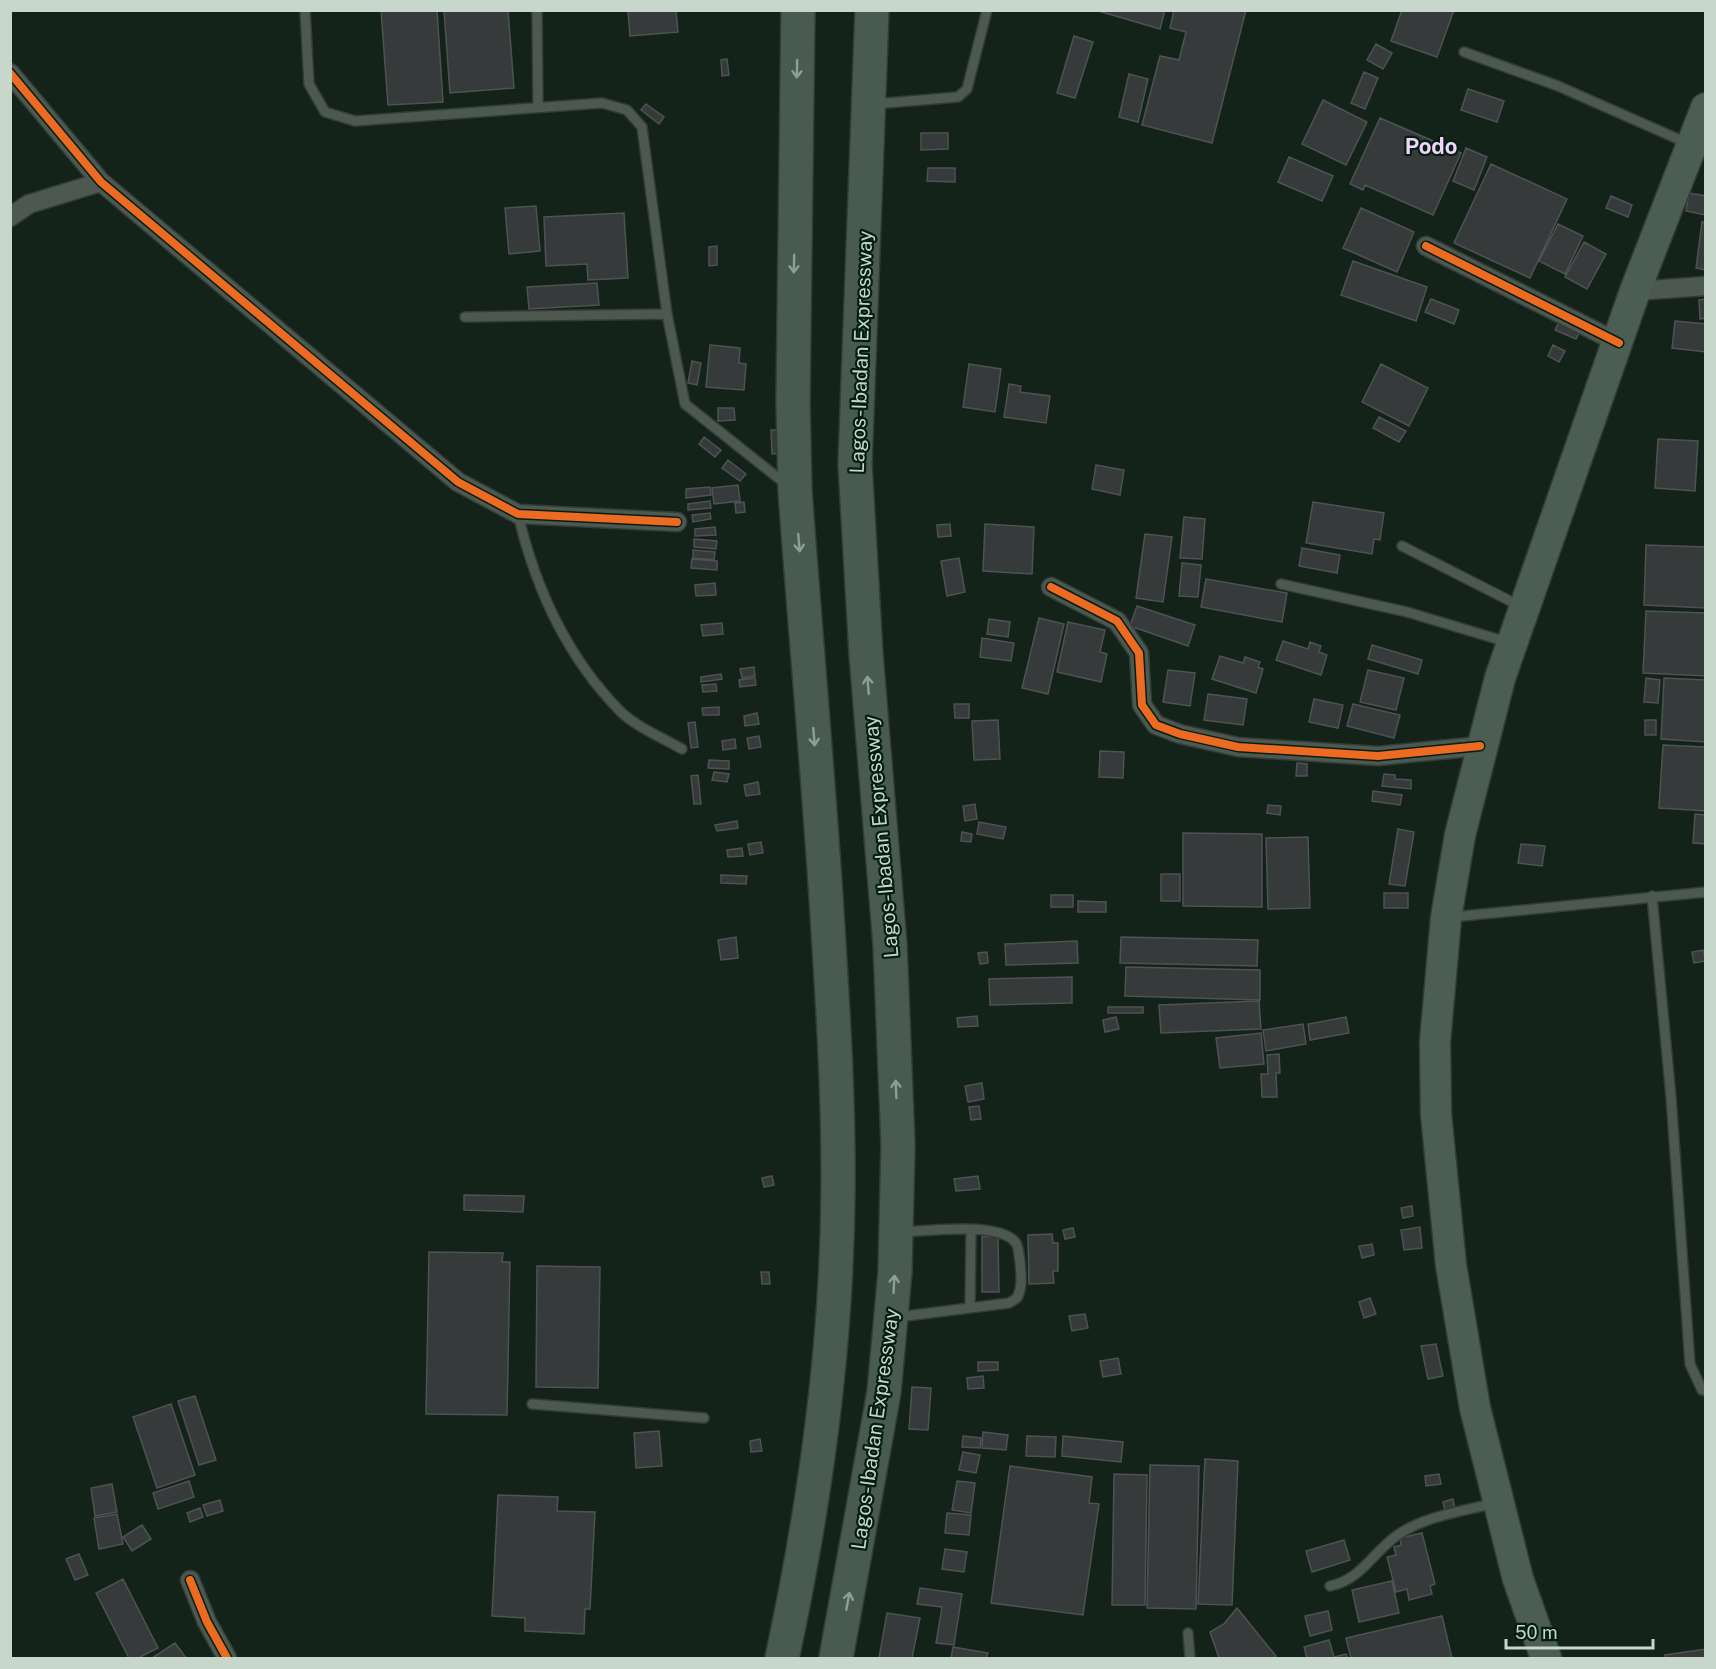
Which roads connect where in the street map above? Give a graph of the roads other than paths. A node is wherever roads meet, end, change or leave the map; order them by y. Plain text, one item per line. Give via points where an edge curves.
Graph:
1 (305, 10) edge
2 (537, 10) edge
3 (798, 10) edge
4 (872, 10) edge
5 (987, 10) edge
6 (1464, 52) dead end
7 (10, 73) edge
8 (868, 104) junction
9 (538, 107) junction
10 (1706, 108) edge
11 (1692, 145) junction
12 (101, 182) junction
13 (10, 217) edge
14 (1426, 246) dead end
15 (1706, 286) edge
16 (1635, 291) junction
17 (667, 314) junction
18 (465, 317) dead end
19 (1619, 343) junction
20 (795, 491) junction
21 (518, 514) junction
22 (677, 522) dead end
23 (1402, 546) dead end
24 (1281, 584) dead end
25 (1051, 587) dead end
26 (1525, 609) junction
27 (1512, 644) junction
28 (1480, 746) junction
29 (682, 749) dead end
30 (1706, 892) edge
31 (1652, 896) junction
32 (1446, 918) junction
33 (971, 1230) junction
34 (896, 1232) junction
35 (970, 1308) junction
36 (892, 1317) junction
37 (1706, 1391) edge
38 (532, 1404) dead end
39 (704, 1418) dead end
40 (1498, 1502) junction
41 (190, 1580) dead end
42 (1330, 1586) dead end
43 (1188, 1633) dead end
44 (227, 1659) edge
45 (782, 1659) edge
46 (836, 1659) edge
47 (1190, 1659) edge
48 (1546, 1659) edge

1 - 9 lane via 309,84 325,112 355,121
2 - 9 lane
3 -> 20 highway
4 - 8 highway, Lagos-Ibadan Expressway
5 - 8 lane via 968,89 958,97
6 - 11 lane via 1558,86
7 - 12 street
34 -> 8 highway, Lagos-Ibadan Expressway via 898,1144 890,945 855,464
9 - 17 lane via 602,103 627,110 642,127
10 - 11 highway
11 - 16 highway
12 - 13 street via 28,204
12 - 21 street via 458,482
14 - 19 street
15 - 16 street
16 - 19 highway
17 - 18 lane
17 - 20 lane via 686,404
19 - 26 highway
20 -> 45 highway via 836,1038 838,1192 833,1324 818,1459
21 - 22 street
21 - 29 lane via 528,558 553,618 584,666 621,712
23 - 26 lane
24 - 27 lane via 1407,612
25 - 28 street via 1117,621 1140,653 1142,705 1156,725 1172,731 1238,747 1378,756
26 - 27 highway
27 - 28 highway
28 - 32 highway
30 - 31 lane
31 - 32 lane
31 - 37 lane via 1690,1364
32 - 40 highway via 1435,1042 1442,1188 1475,1408
33 - 34 lane
33 - 35 lane
33 - 35 lane via 991,1230 1016,1243 1022,1283 1017,1298 1009,1303
36 -> 34 highway, Lagos-Ibadan Expressway
35 - 36 lane
46 -> 36 highway, Lagos-Ibadan Expressway via 869,1485
38 - 39 lane
40 - 42 lane via 1414,1525 1383,1546 1353,1578
40 - 48 highway via 1518,1579
41 - 44 street
43 - 47 lane

